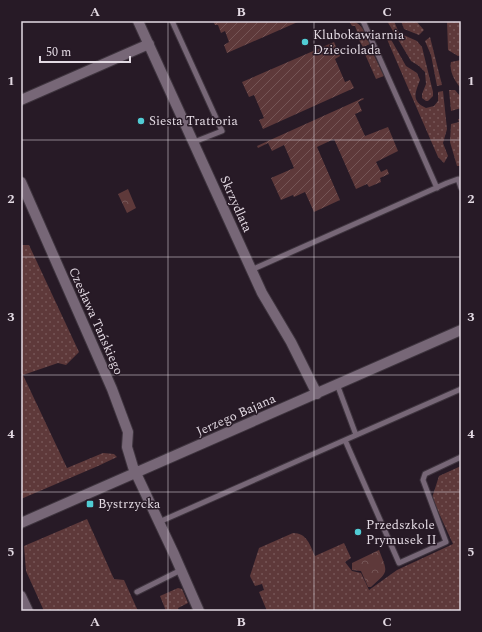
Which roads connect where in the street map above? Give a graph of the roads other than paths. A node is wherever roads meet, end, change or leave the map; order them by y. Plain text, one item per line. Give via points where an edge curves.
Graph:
1 (138, 21) edge
2 (172, 21) edge
3 (362, 21) edge
4 (149, 44) junction
5 (21, 100) edge
6 (194, 142) junction
7 (21, 182) edge
8 (437, 188) junction
9 (461, 188) edge
10 (251, 270) junction
11 (461, 330) edge
12 (337, 384) junction
13 (461, 389) edge
14 (317, 394) junction
15 (356, 435) junction
16 (345, 440) junction
17 (461, 457) edge
18 (136, 473) junction
19 (159, 522) junction
20 (21, 523) edge
21 (181, 570) junction
22 (137, 592) dead end
23 (21, 596) edge
24 (28, 611) edge
25 (198, 611) edge

1 - 4 street, Skrzydlata
2 - 6 lane via 222,131
3 - 8 lane
4 - 5 street
4 - 6 street, Skrzydlata
6 - 10 street, Skrzydlata
7 - 18 street, Czesława Tańskiego via 112,390 128,432 127,447
8 - 9 lane via 458,179
8 - 10 lane
10 - 14 street, Skrzydlata
11 - 12 street, Jerzego Bajana
12 - 14 street, Jerzego Bajana
12 - 15 lane
13 - 15 lane
14 - 18 street, Jerzego Bajana
15 - 16 lane
16 - 17 lane via 399,563 446,542 423,480 425,474
16 - 19 lane
18 - 19 street, Czesława Tańskiego
18 - 20 street, Jerzego Bajana
19 - 21 street, Czesława Tańskiego
21 - 22 lane
21 - 25 street, Czesława Tańskiego
23 - 24 street

